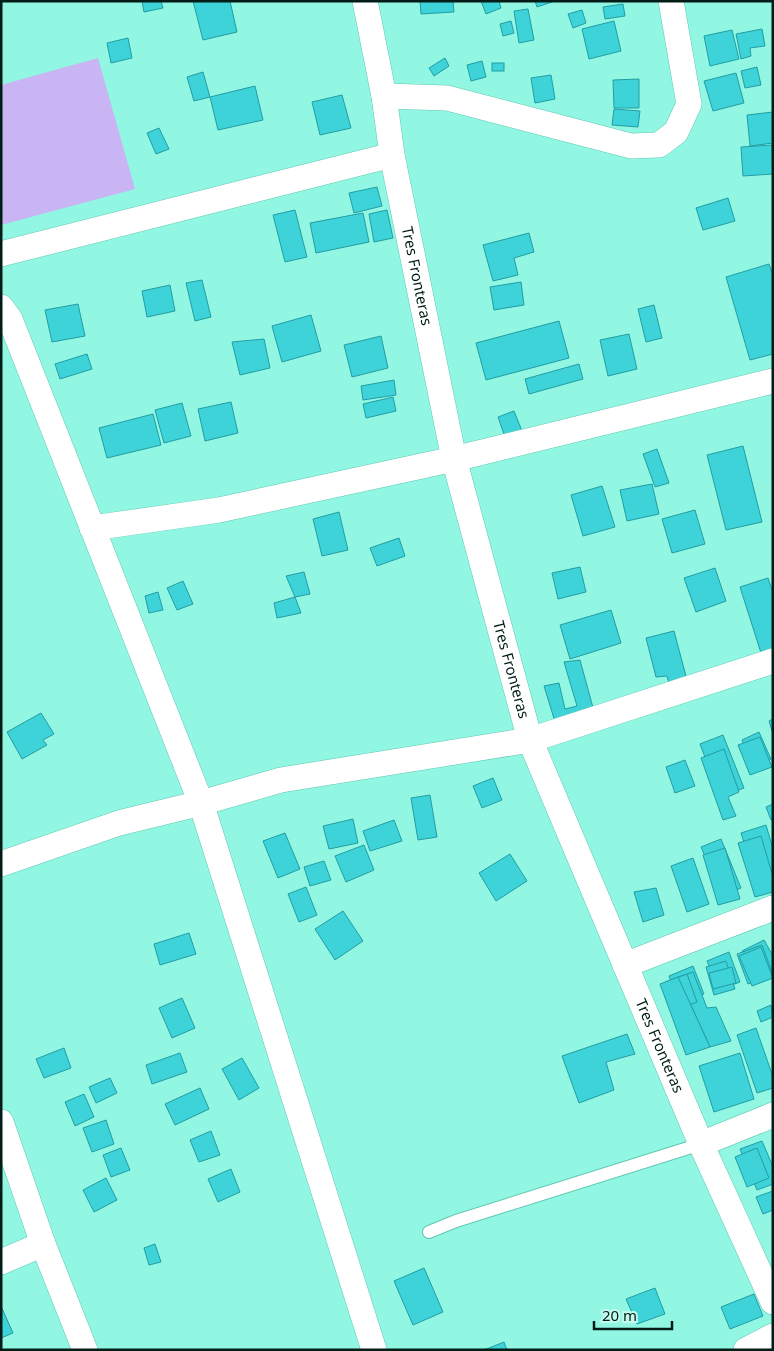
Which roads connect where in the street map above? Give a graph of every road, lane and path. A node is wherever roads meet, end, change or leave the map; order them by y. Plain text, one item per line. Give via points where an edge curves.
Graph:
1 (365, 1) edge
2 (671, 1) edge
3 (384, 96) junction
4 (392, 155) junction
5 (1, 254) edge
6 (1, 306) edge
7 (773, 381) edge
8 (454, 459) junction
9 (92, 528) junction
10 (773, 662) edge
11 (530, 740) junction
12 (201, 803) junction
13 (1, 864) edge
14 (773, 908) edge
15 (625, 965) junction
16 (773, 1115) edge
17 (1, 1122) edge
18 (701, 1144) junction
19 (429, 1232) dead end
20 (43, 1244) junction
21 (1, 1262) edge
22 (773, 1302) edge
23 (773, 1336) edge
24 (85, 1350) edge
25 (374, 1350) edge
26 (746, 1350) edge

1 - 3 street, Tres Fronteras
2 - 3 street via 689,104 676,132 659,145 631,146 447,98
3 - 4 street, Tres Fronteras
4 - 5 street
4 - 8 street, Tres Fronteras
6 - 9 street via 10,319
7 - 8 street
8 - 9 street via 219,510
8 - 11 street, Tres Fronteras
9 - 12 street
10 - 11 street
11 - 12 street via 281,780
11 - 15 street, Tres Fronteras
12 - 13 street via 119,823
12 - 25 street
14 - 15 street
15 - 18 street, Tres Fronteras
16 - 18 street
17 - 20 street
18 - 19 lane
18 - 22 street, Tres Fronteras
20 - 21 street
20 - 24 street
23 - 26 street

